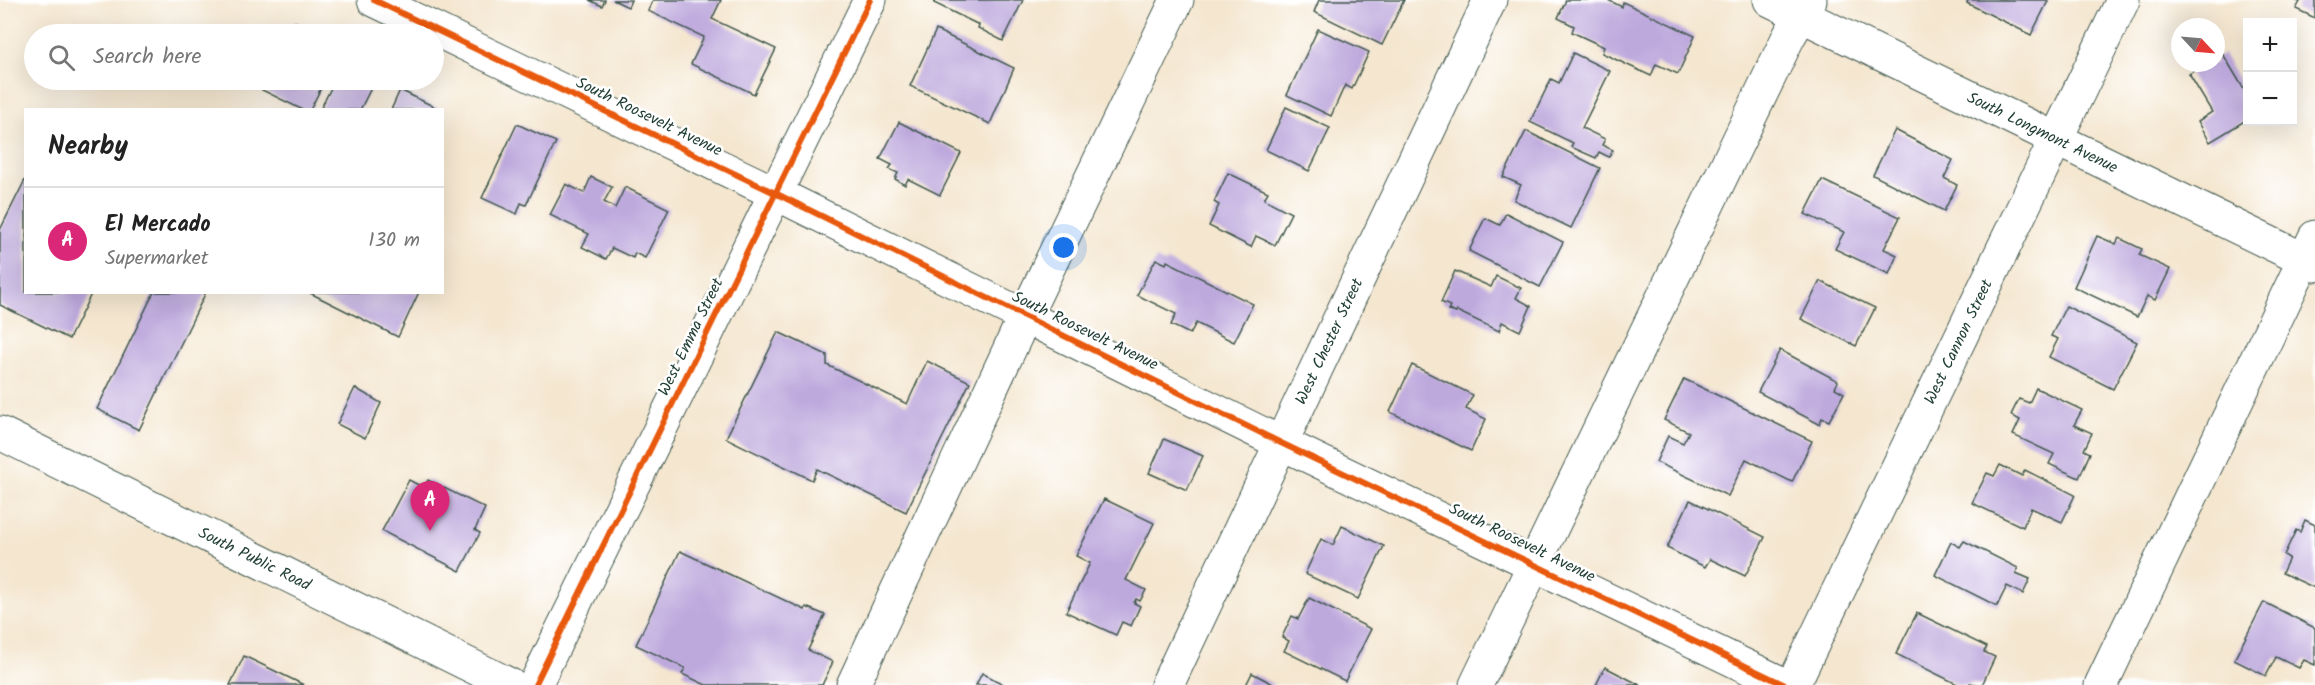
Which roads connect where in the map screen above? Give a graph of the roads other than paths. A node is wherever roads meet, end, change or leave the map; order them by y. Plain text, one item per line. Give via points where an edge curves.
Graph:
1 (374, 0) edge
2 (870, 0) edge
3 (1177, 0) edge
4 (1490, 0) edge
5 (1770, 0) edge
6 (2123, 0) edge
7 (1805, 7) edge
8 (424, 24) edge
9 (444, 34) edge
10 (2056, 138) junction
11 (777, 194) junction
12 (2311, 254) edge
13 (1024, 316) junction
14 (0, 432) edge
15 (1281, 442) junction
16 (1535, 565) junction
17 (510, 685) edge
18 (535, 685) edge
19 (853, 685) edge
20 (1167, 685) edge
21 (1476, 685) edge
22 (1785, 685) edge
23 (1793, 685) edge
24 (2101, 685) edge

1 - 8 street, South Roosevelt Avenue
2 - 11 street, West Emma Street
3 - 13 street
4 - 15 street, West Chester Street
5 - 7 street, South Longmont Avenue
6 - 10 street, West Cannon Street
7 - 10 street, South Longmont Avenue
7 - 16 street
9 - 11 street, South Roosevelt Avenue
10 - 12 street, South Longmont Avenue
10 - 23 street, West Cannon Street
11 - 13 street, South Roosevelt Avenue
11 - 18 street, West Emma Street
12 - 24 street
13 - 15 street, South Roosevelt Avenue
13 - 19 street
14 - 17 street, South Public Road
15 - 16 street, South Roosevelt Avenue
15 - 20 street, West Chester Street
16 - 21 street
16 - 22 street, South Roosevelt Avenue

